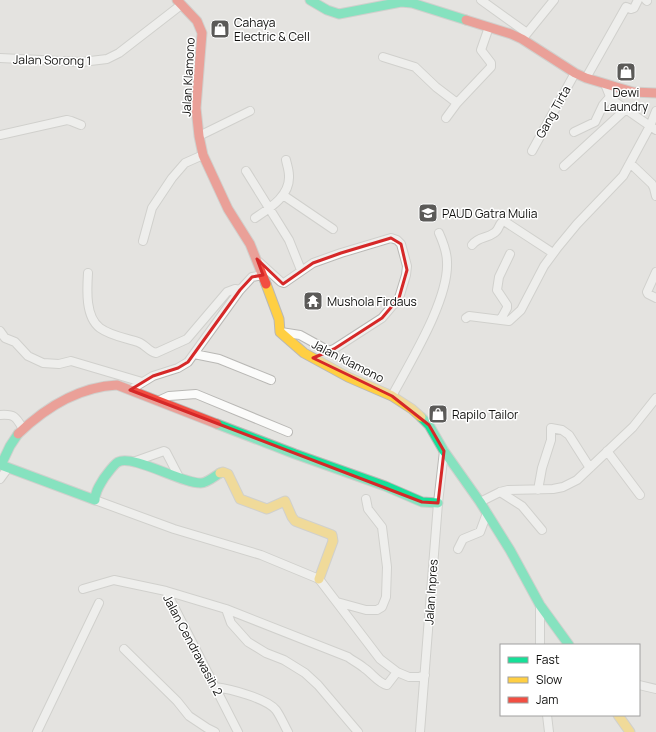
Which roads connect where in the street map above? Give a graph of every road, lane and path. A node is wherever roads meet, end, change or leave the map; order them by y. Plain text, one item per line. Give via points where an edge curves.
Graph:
1 (310, 0) edge
2 (480, 0) edge
3 (554, 0) edge
4 (638, 0) edge
5 (179, 2) edge
6 (489, 27) junction
7 (525, 36) junction
8 (384, 57) dead end
9 (0, 58) edge
10 (575, 73) junction
11 (586, 78) junction
12 (605, 84) junction
13 (656, 93) edge
14 (610, 97) junction
15 (457, 103) junction
16 (626, 110) junction
17 (250, 111) dead end
18 (656, 111) edge
19 (446, 118) dead end
20 (81, 125) dead end
21 (653, 128) edge
22 (574, 132) dead end
23 (0, 135) edge
24 (199, 136) junction
25 (532, 151) dead end
26 (203, 154) junction
27 (286, 160) dead end
28 (630, 164) junction
29 (564, 166) dead end
30 (246, 170) dead end
31 (283, 195) junction
32 (656, 196) edge
33 (269, 208) junction
34 (255, 218) dead end
35 (333, 229) dead end
36 (439, 233) dead end
37 (143, 241) dead end
38 (472, 244) dead end
39 (553, 253) junction
40 (510, 254) dead end
41 (256, 259) junction
42 (301, 270) junction
43 (656, 272) edge
44 (88, 273) dead end
45 (263, 275) junction
46 (240, 290) junction
47 (656, 298) edge
48 (466, 318) dead end
49 (501, 319) junction
50 (0, 331) edge
51 (280, 332) junction
52 (194, 354) junction
53 (271, 380) dead end
54 (142, 382) junction
55 (130, 390) junction
56 (392, 396) junction
57 (656, 398) edge
58 (158, 401) junction
59 (0, 415) edge
60 (23, 429) junction
61 (288, 432) dead end
62 (444, 451) junction
63 (607, 451) junction
64 (133, 462) junction
65 (3, 466) edge
66 (590, 468) junction
67 (179, 477) junction
68 (0, 479) edge
69 (538, 490) junction
70 (500, 492) junction
71 (640, 495) dead end
72 (366, 499) dead end
73 (95, 500) junction
74 (480, 502) junction
75 (438, 503) junction
76 (487, 513) junction
77 (542, 530) dead end
78 (458, 549) dead end
79 (319, 579) junction
80 (83, 589) dead end
81 (166, 591) junction
82 (337, 602) junction
83 (99, 603) dead end
84 (540, 605) junction
85 (226, 609) junction
86 (540, 644) edge
87 (568, 644) edge
88 (124, 649) dead end
89 (397, 672) junction
90 (425, 675) junction
91 (640, 685) edge
92 (215, 687) junction
93 (656, 689) edge
94 (547, 716) edge
95 (619, 716) edge
96 (37, 732) edge
97 (215, 732) edge
98 (238, 732) edge
99 (288, 732) edge
100 (358, 732) edge
101 (420, 732) edge
102 (549, 732) edge
103 (630, 732) edge

1 - 6 street via 339,14 406,2
2 - 7 street
3 - 7 street
4 - 11 street via 634,8 626,7
5 - 9 street, Jalan Sorong 1 via 119,53 107,59 82,62
5 - 24 street, Jalan Klamono via 197,20 202,33 196,102
6 - 7 street
6 - 15 street via 481,50 491,63 491,67
7 - 10 street
8 - 15 street via 415,67
10 - 11 street
10 - 25 street, Gang Tirta
11 - 12 street
12 - 13 street via 633,92
12 - 14 street
14 - 16 street
14 - 22 street via 595,122
15 - 19 street
16 - 21 street
16 - 29 street
17 - 24 street
18 - 21 street
20 - 23 street via 66,120
21 - 28 street
24 - 26 street, Jalan Klamono
26 - 37 street via 185,163 172,178 152,208
26 - 41 street, Jalan Klamono via 228,209 250,244
27 - 31 street via 289,180
28 - 32 street via 652,184
28 - 39 street via 623,176
30 - 33 street
31 - 33 street
31 - 35 street
33 - 34 street
33 - 42 street via 289,240
36 - 56 street via 447,262 444,287 436,309
38 - 39 street via 479,238 497,231 500,223 504,221
39 - 49 street via 521,310 509,321
40 - 49 street via 499,277 497,290 507,308
41 - 42 street via 284,283
41 - 45 street, Jalan Klamono
42 - 51 street via 341,253 391,238 401,244 407,270 398,298 382,318 334,349 325,350 300,334
43 - 47 street via 647,292
44 - 46 street via 89,310 96,324 107,332 144,344 153,353 187,339 227,292
45 - 46 street via 252,277
45 - 51 street, Jalan Klamono via 279,319
46 - 52 street
48 - 49 street via 469,316
50 - 54 street via 28,356 43,363 59,364 71,360
51 - 56 street, Jalan Klamono via 304,353 348,377
52 - 53 street via 219,359
52 - 54 street via 188,362 178,368
54 - 55 street
55 - 58 street
55 - 60 street via 112,385 88,388 63,399
56 - 62 street, Jalan Klamono via 429,424
57 - 63 street via 633,427
58 - 61 street via 169,396 196,394
58 - 75 street via 422,502
59 - 60 street via 13,416
60 - 65 street via 16,436
62 - 74 street, Jalan Klamono
62 - 75 street, Jalan Inpres
63 - 66 street
63 - 71 street
64 - 67 street
64 - 67 street via 164,451
64 - 73 street via 118,462 108,472 95,494
65 - 68 street
65 - 73 street
66 - 69 street via 577,480 563,486 553,490
66 - 69 street via 569,434 551,428 552,440 542,468
67 - 79 street via 202,483 223,472 226,473 240,499 267,510 284,501 295,521 332,535 333,542
69 - 70 street
70 - 74 street
70 - 77 street via 522,506
72 - 82 street via 368,509 382,527 387,567 385,602 377,610 372,610
73 - 79 street via 174,529 261,555
74 - 76 street, Jalan Klamono
75 - 90 street, Jalan Inpres
76 - 78 street via 480,532 462,539
76 - 84 street, Jalan Klamono
79 - 82 street
80 - 81 street, Jalan Cendrawasih 2 via 114,580
81 - 85 street
81 - 92 street, Jalan Cendrawasih 2
82 - 89 street via 380,659
83 - 96 street
84 - 86 street
84 - 87 street, Jalan Klamono
85 - 89 street via 348,658 364,667 385,685
85 - 100 street via 232,623 248,642 305,673
88 - 97 street via 189,716
89 - 90 street via 409,677
90 - 101 street, Jalan Inpres
91 - 93 street
92 - 98 street, Jalan Cendrawasih 2
92 - 99 street via 264,702 275,710
94 - 102 street
95 - 103 street

